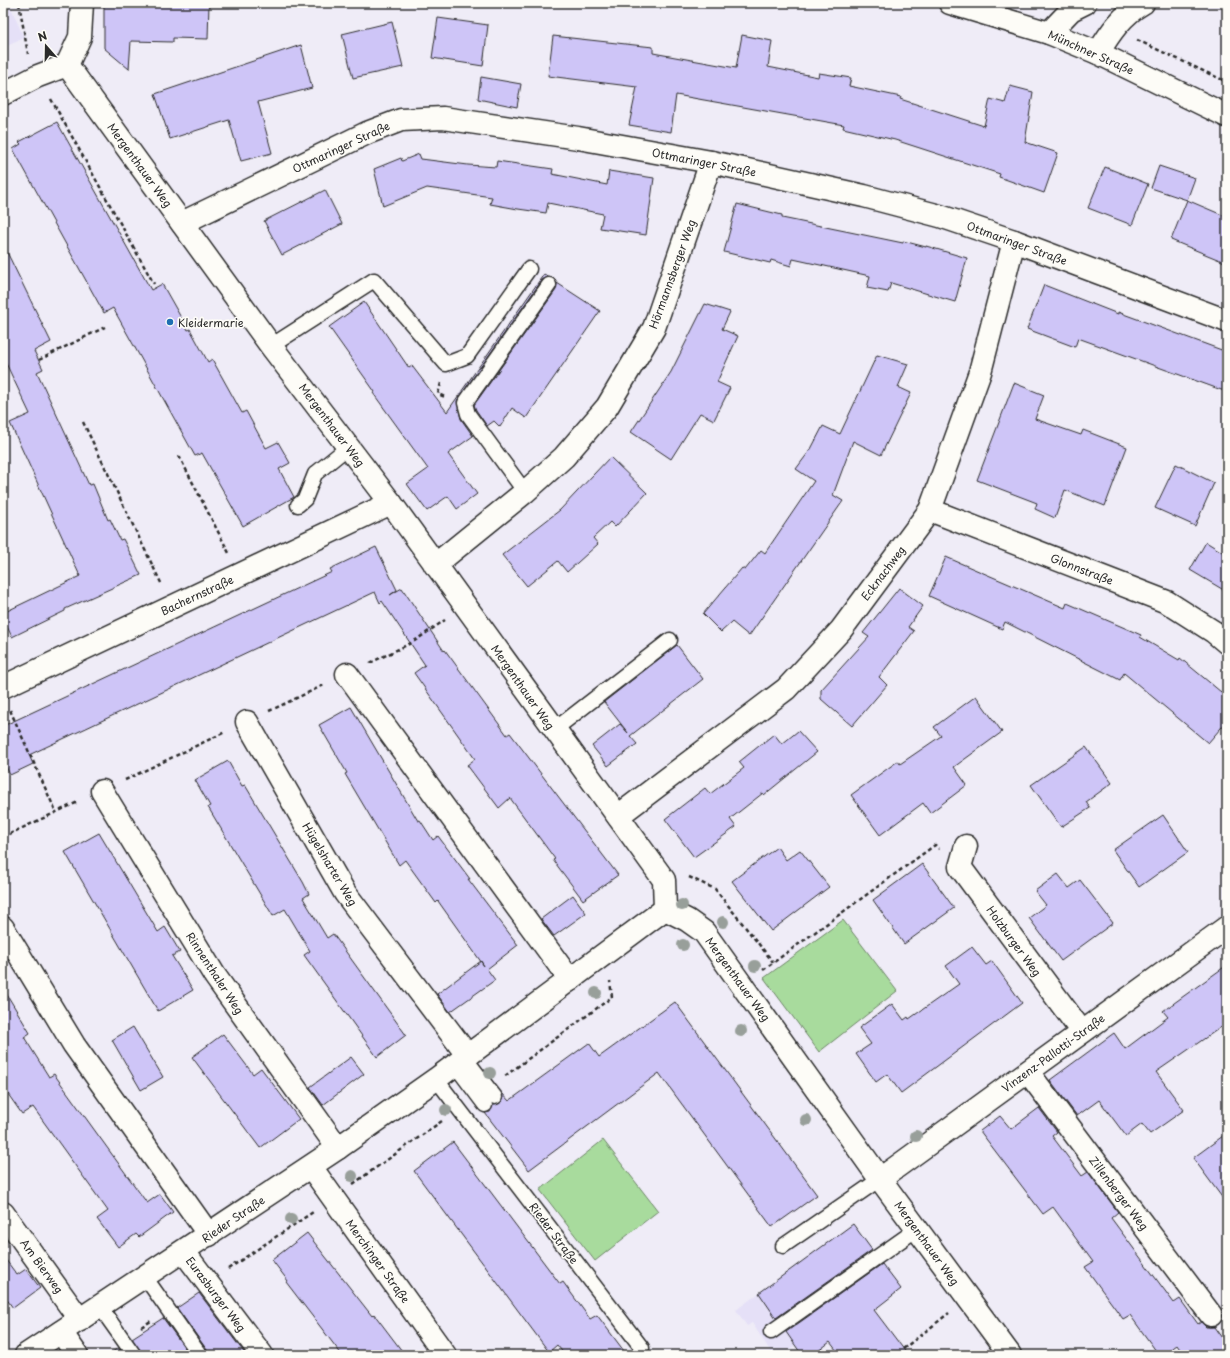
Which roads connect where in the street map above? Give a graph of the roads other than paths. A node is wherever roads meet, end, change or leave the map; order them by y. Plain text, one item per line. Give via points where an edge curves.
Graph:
1 (82, 3) edge
2 (950, 3) edge
3 (1085, 3) edge
4 (1143, 3) edge
5 (1049, 33) junction
6 (1098, 53) junction
7 (67, 65) junction
8 (3, 94) edge
9 (1227, 116) edge
10 (711, 162) junction
11 (182, 223) junction
12 (1014, 241) junction
13 (529, 269) dead end
14 (549, 285) dead end
15 (1227, 321) edge
16 (271, 346) junction
17 (348, 447) junction
18 (525, 492) junction
19 (391, 503) junction
20 (298, 505) dead end
21 (930, 510) junction
22 (435, 564) junction
23 (670, 640) dead end
24 (1227, 643) edge
25 (347, 674) dead end
26 (3, 687) edge
27 (247, 722) dead end
28 (554, 730) junction
29 (102, 791) dead end
30 (618, 816) junction
31 (966, 846) dead end
32 (665, 909) junction
33 (1227, 927) edge
34 (3, 928) edge
35 (570, 980) junction
36 (1082, 1032) junction
37 (463, 1059) junction
38 (1028, 1072) junction
39 (436, 1080) junction
40 (489, 1097) road end
41 (338, 1148) junction
42 (311, 1167) junction
43 (880, 1179) junction
44 (3, 1213) edge
45 (917, 1229) junction
46 (209, 1235) junction
47 (783, 1246) dead end
48 (184, 1252) junction
49 (145, 1277) junction
50 (100, 1307) junction
51 (1211, 1315) dead end
52 (80, 1320) junction
53 (61, 1332) junction
54 (771, 1332) dead end
55 (642, 1348) dead end
56 (26, 1355) edge
57 (77, 1355) edge
58 (134, 1355) edge
59 (200, 1355) edge
60 (262, 1355) edge
61 (445, 1355) edge
62 (1010, 1355) edge

1 - 7 street via 80,37
2 - 5 street, Münchner Straße
3 - 5 street via 1071,10
4 - 6 street via 1131,10 1112,29
5 - 6 street, Münchner Straße
6 - 9 street, Münchner Straße
7 - 8 street
7 - 11 street, Mergenthauer Weg
10 - 11 street, Ottmaringer Straße via 578,138 450,120 401,120 368,133
10 - 12 street, Ottmaringer Straße via 864,196 940,216
10 - 18 street, Hörmannsberger Weg via 654,328 606,407 564,457
11 - 16 street, Mergenthauer Weg
12 - 15 street, Ottmaringer Straße
12 - 21 street, Ecknachweg via 980,372
13 - 16 lane via 467,356 446,364 374,280
14 - 18 lane via 465,403 468,414
16 - 17 street, Mergenthauer Weg
17 - 19 street, Mergenthauer Weg
17 - 20 lane via 315,474 305,499
18 - 22 street, Hörmannsberger Weg
19 - 22 street, Mergenthauer Weg
19 - 26 street, Bachernstraße
21 - 24 street, Glonnstraße via 1167,602
21 - 30 street, Ecknachweg via 841,630 786,689
22 - 28 street, Mergenthauer Weg
23 - 28 lane
25 - 35 street
27 - 37 street, Hügelsharter Weg via 345,893
28 - 30 street, Mergenthauer Weg
29 - 41 street, Rinnenthaler Weg via 215,976
30 - 32 street, Mergenthauer Weg via 664,880
31 - 36 street, Holzburger Weg via 960,867
32 - 35 street, Rieder Straße
32 - 43 street, Mergenthauer Weg via 704,932
33 - 36 street, Vinzenz-Pallotti-Straße
34 - 46 street via 74,1045
35 - 37 street, Rieder Straße
36 - 38 street, Vinzenz-Pallotti-Straße
37 - 39 street, Rieder Straße
37 - 40 lane
38 - 43 street, Vinzenz-Pallotti-Straße
38 - 51 street, Zillenberger Weg
39 - 41 street, Rieder Straße
39 - 55 lane, Rieder Straße
41 - 42 street, Rieder Straße
42 - 46 street, Rieder Straße
42 - 61 street, Merchinger Straße
43 - 45 street, Mergenthauer Weg
43 - 47 lane
44 - 52 street, Am Bierweg
45 - 54 lane
45 - 62 street, Mergenthauer Weg
46 - 48 street, Rieder Straße
48 - 49 street, Rieder Straße
48 - 60 street, Eurasburger Weg
49 - 50 street, Rieder Straße
49 - 59 lane
50 - 52 street, Rieder Straße
50 - 58 lane
52 - 53 street, Rieder Straße
53 - 56 street, Rieder Straße
53 - 57 street

